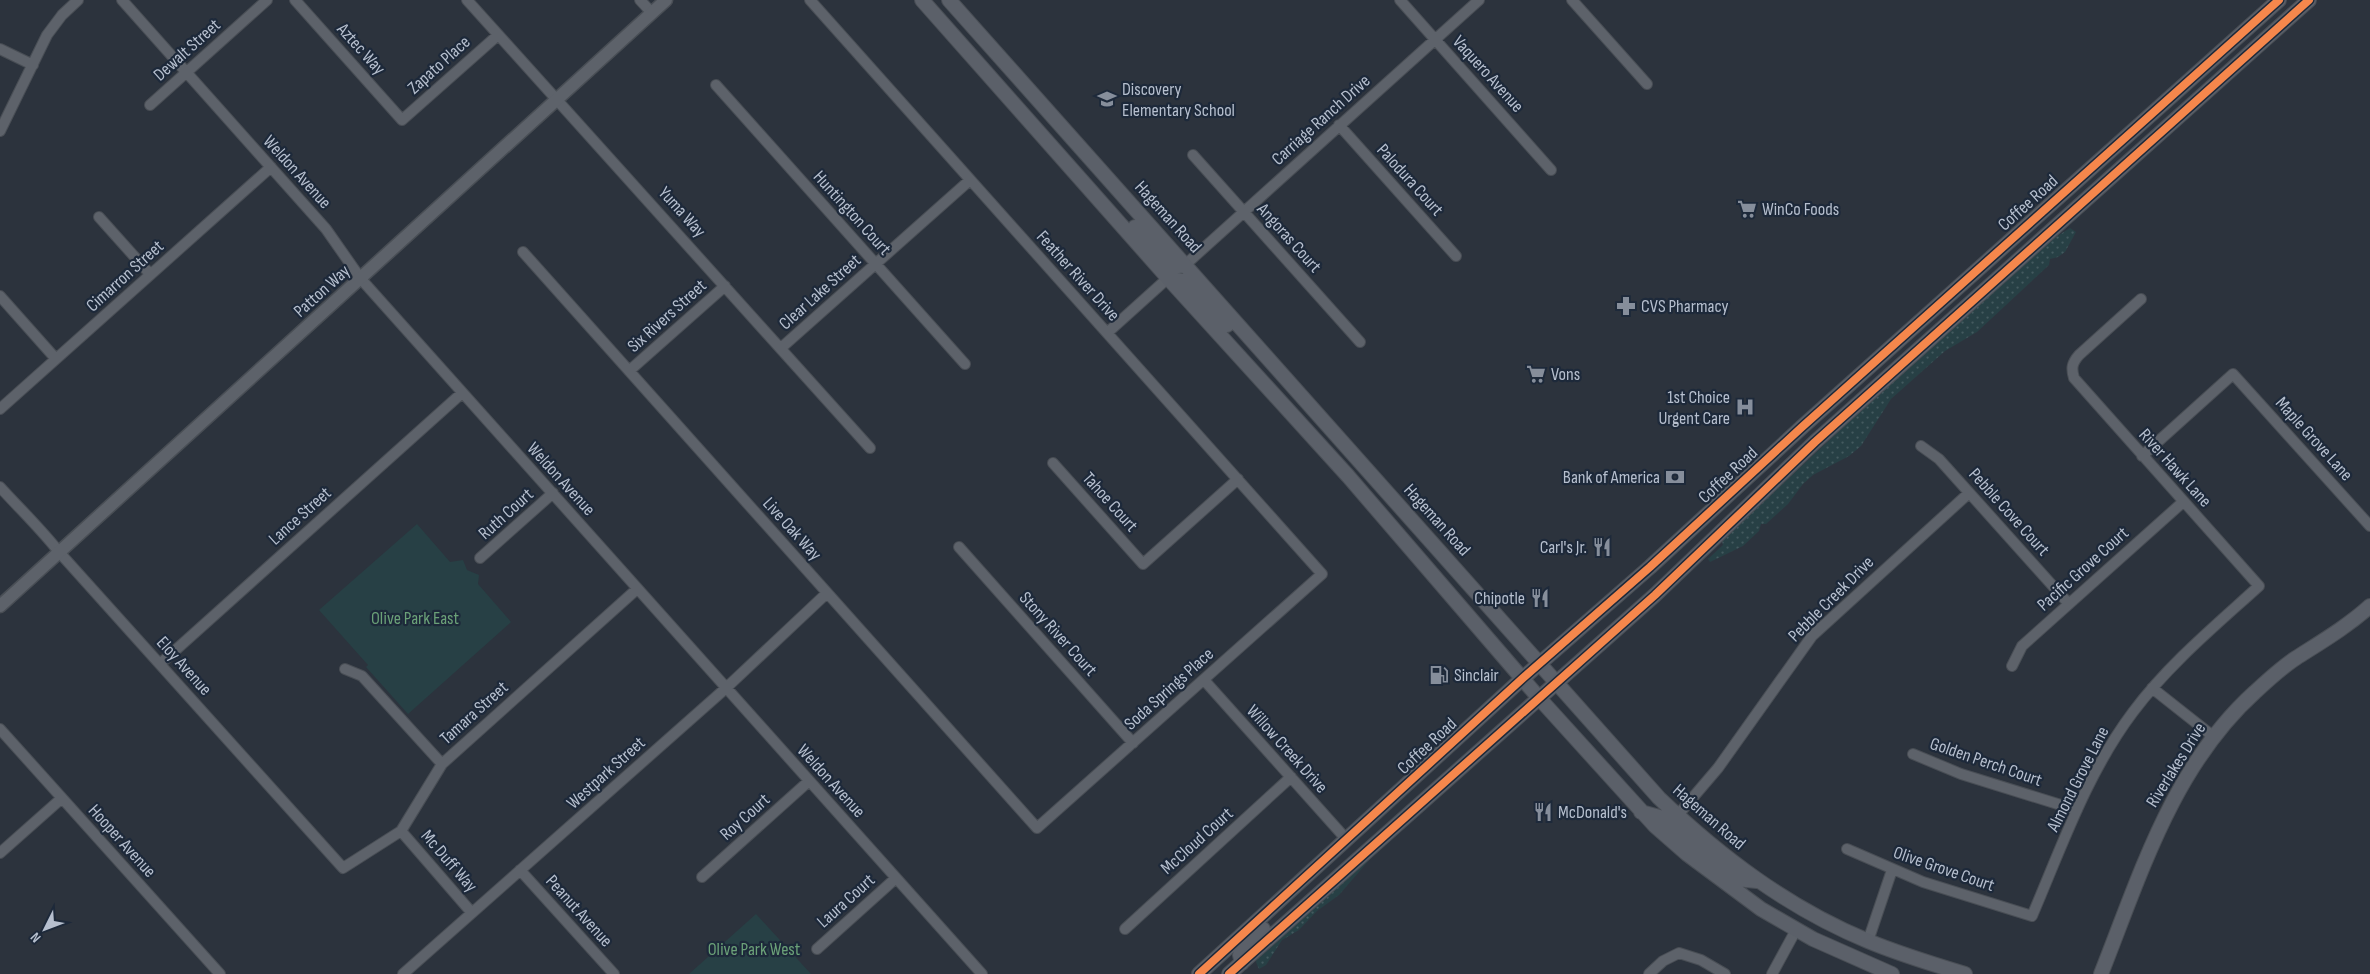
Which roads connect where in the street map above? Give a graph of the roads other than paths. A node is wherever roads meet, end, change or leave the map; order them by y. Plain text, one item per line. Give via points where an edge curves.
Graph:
1 (78, 0) edge
2 (122, 0) edge
3 (267, 0) edge
4 (295, 0) edge
5 (467, 0) edge
6 (640, 0) edge
7 (666, 0) edge
8 (810, 0) edge
9 (922, 0) edge
10 (1400, 0) edge
11 (1479, 0) edge
12 (1572, 0) edge
13 (2279, 0) edge
14 (2309, 0) edge
15 (955, 2) edge
16 (652, 14) junction
17 (498, 35) junction
18 (1435, 39) junction
19 (0, 49) edge
20 (32, 65) junction
21 (186, 72) junction
22 (1647, 84) dead end
23 (716, 85) dead end
24 (556, 100) junction
25 (150, 105) dead end
26 (402, 120) joint
27 (1339, 125) junction
28 (0, 131) edge
29 (1194, 155) dead end
30 (271, 167) junction
31 (1551, 170) dead end
32 (970, 180) junction
33 (1244, 211) junction
34 (1111, 213) junction
35 (99, 216) dead end
36 (523, 252) dead end
37 (1456, 256) dead end
38 (876, 264) junction
39 (1185, 264) junction
40 (150, 274) junction
41 (1168, 278) junction
42 (361, 279) junction
43 (726, 286) junction
44 (0, 296) edge
45 (2141, 299) dead end
46 (1108, 334) junction
47 (1360, 342) dead end
48 (1254, 345) junction
49 (781, 348) junction
50 (56, 359) junction
51 (965, 364) dead end
52 (629, 371) junction
53 (462, 393) junction
54 (0, 409) edge
55 (1921, 446) dead end
56 (870, 448) dead end
57 (2142, 456) junction
58 (1053, 463) dead end
59 (1348, 476) junction
60 (1238, 479) junction
61 (0, 487) edge
62 (553, 493) junction
63 (1970, 493) junction
64 (2183, 502) junction
65 (2370, 526) edge
66 (1428, 537) junction
67 (959, 547) dead end
68 (59, 552) junction
69 (480, 558) dead end
70 (1322, 574) joint
71 (2259, 586) joint
72 (638, 589) junction
73 (827, 593) junction
74 (2069, 604) junction
75 (0, 606) edge
76 (2370, 606) edge
77 (1540, 663) junction
78 (160, 664) junction
79 (2012, 666) dead end
80 (345, 669) dead end
81 (1523, 678) junction
82 (1204, 680) junction
83 (1558, 682) junction
84 (726, 688) junction
85 (2152, 688) junction
86 (1539, 698) junction
87 (0, 729) edge
88 (2214, 737) junction
89 (1133, 743) junction
90 (1913, 754) dead end
91 (442, 764) junction
92 (1291, 777) junction
93 (809, 781) junction
94 (62, 798) junction
95 (2077, 810) junction
96 (1641, 812) junction
97 (1677, 816) junction
98 (1037, 828) joint
99 (401, 831) junction
100 (1347, 840) junction
101 (1847, 849) dead end
102 (0, 853) edge
103 (343, 868) joint
104 (520, 870) junction
105 (1892, 870) junction
106 (702, 877) dead end
107 (896, 878) junction
108 (1303, 880) junction
109 (1757, 881) junction
110 (472, 913) junction
111 (2032, 916) joint
112 (1125, 929) dead end
113 (1796, 930) junction
114 (1868, 941) junction
115 (817, 949) dead end
116 (1242, 963) junction
117 (220, 974) edge
118 (403, 974) edge
119 (614, 974) edge
120 (982, 974) edge
121 (1199, 974) edge
122 (1230, 974) edge
123 (1649, 974) edge
124 (1725, 974) edge
125 (1772, 974) edge
126 (1892, 974) edge
127 (1965, 974) edge
128 (2101, 974) edge

1 - 20 street via 54,25
2 - 21 street, Weldon Avenue
3 - 21 street, Dewalt Street
4 - 26 street, Aztec Way
5 - 17 street, Yuma Way
6 - 16 street
7 - 16 street, Patton Way
8 - 32 street, Feather River Drive
9 - 34 main road
10 - 18 street, Vaquero Avenue
11 - 18 street, Carriage Ranch Drive
12 - 22 street
13 - 77 main road, Coffee Road
14 - 83 main road, Coffee Road via 1851,410
15 - 39 main road, Hageman Road
16 - 24 street, Patton Way
17 - 24 street, Yuma Way
17 - 26 street, Zapato Place
18 - 27 street, Carriage Ranch Drive
18 - 31 street, Vaquero Avenue
19 - 20 street
20 - 28 street
21 - 25 street, Dewalt Street
21 - 30 street, Weldon Avenue
23 - 38 street, Huntington Court
24 - 42 street, Patton Way
24 - 43 street, Yuma Way
27 - 33 street, Carriage Ranch Drive
27 - 37 street, Palodura Court
29 - 33 street, Angoras Court
30 - 40 street, Cimarron Street
30 - 42 street, Weldon Avenue via 326,229
32 - 38 street, Clear Lake Street
32 - 46 street, Feather River Drive
33 - 39 street, Carriage Ranch Drive
33 - 47 street, Angoras Court
34 - 39 main road via 1131,222 1171,267
34 - 41 main road
35 - 40 street
36 - 52 street, Live Oak Way
38 - 49 street, Clear Lake Street
38 - 51 street, Huntington Court
39 - 48 main road, Hageman Road
40 - 50 street, Cimarron Street
41 - 46 street
41 - 48 main road via 1183,281 1220,319
41 - 59 main road
42 - 53 street, Weldon Avenue
42 - 68 street, Patton Way
43 - 49 street, Yuma Way
43 - 52 street, Six Rivers Street
44 - 50 street
45 - 57 street, River Hawk Lane via 2079,355 2071,369 2080,387
46 - 60 street, Feather River Drive
48 - 66 main road, Hageman Road
49 - 56 street, Yuma Way
50 - 54 street, Cimarron Street
52 - 73 street, Live Oak Way
53 - 62 street, Weldon Avenue
53 - 78 street, Lance Street
55 - 63 street, Pebble Cove Court via 1939,459
57 - 64 street, River Hawk Lane
57 - 65 street, Maple Grove Lane via 2233,374
58 - 60 street, Tahoe Court via 1143,564
59 - 66 main road via 1371,492 1412,535
59 - 81 main road
60 - 70 street, Feather River Drive
61 - 68 street, Eloy Avenue via 40,526
62 - 69 street, Ruth Court
62 - 72 street, Weldon Avenue
63 - 74 street, Pebble Cove Court
63 - 97 street, Pebble Creek Drive via 1812,636 1718,768
64 - 71 street, River Hawk Lane
64 - 74 street, Pacific Grove Court
66 - 77 main road, Hageman Road
67 - 89 street, Stony River Court
68 - 75 street, Patton Way
68 - 78 street, Eloy Avenue
70 - 82 street, Soda Springs Place
71 - 85 street, Almond Grove Lane via 2185,653
72 - 84 street, Weldon Avenue
72 - 91 street, Tamara Street
73 - 84 street, Westpark Street
73 - 98 street, Live Oak Way
74 - 79 street, Pacific Grove Court via 2022,646
76 - 88 main road, Riverlakes Drive via 2275,674
77 - 81 main road, Coffee Road
77 - 83 main road, Hageman Road
78 - 103 street, Eloy Avenue
80 - 91 street via 362,676
81 - 86 main road
81 - 100 main road, Coffee Road
82 - 89 street, Soda Springs Place
82 - 92 street, Willow Creek Drive
83 - 86 main road, Coffee Road
83 - 97 main road, Hageman Road
84 - 93 street, Weldon Avenue
84 - 104 street, Westpark Street
85 - 88 street
85 - 95 street, Almond Grove Lane via 2114,740
86 - 96 main road
86 - 116 main road, Coffee Road
87 - 94 street, Hooper Avenue
88 - 128 main road, Riverlakes Drive via 2186,776 2168,809
89 - 98 street, Soda Springs Place
90 - 95 street, Golden Perch Court via 1961,774
91 - 99 street, Tamara Street
92 - 100 street, Willow Creek Drive
92 - 112 street, McCloud Court
93 - 106 street, Roy Court
93 - 107 street, Weldon Avenue
94 - 102 street
94 - 117 street, Hooper Avenue
95 - 111 street, Almond Grove Lane
96 - 109 main road via 1663,818 1710,861 1736,879
96 - 113 main road via 1687,854 1761,909
97 - 109 main road, Hageman Road
99 - 103 street, Tamara Street
99 - 110 street, Mc Duff Way
100 - 108 main road, Coffee Road
101 - 105 street, Olive Grove Court
104 - 110 street, Westpark Street
104 - 119 street, Peanut Avenue
105 - 111 street, Olive Grove Court
105 - 114 street
107 - 115 street, Laura Court
107 - 120 street, Weldon Avenue
108 - 116 main road via 1302,894 1245,947 1240,955
108 - 121 main road, Coffee Road
109 - 114 main road, Hageman Road via 1809,913
110 - 118 street, Westpark Street
113 - 114 main road via 1821,934 1847,944
113 - 125 street
113 - 126 main road
114 - 127 main road, Hageman Road
116 - 122 main road, Coffee Road
123 - 124 street via 1679,953 1701,960

